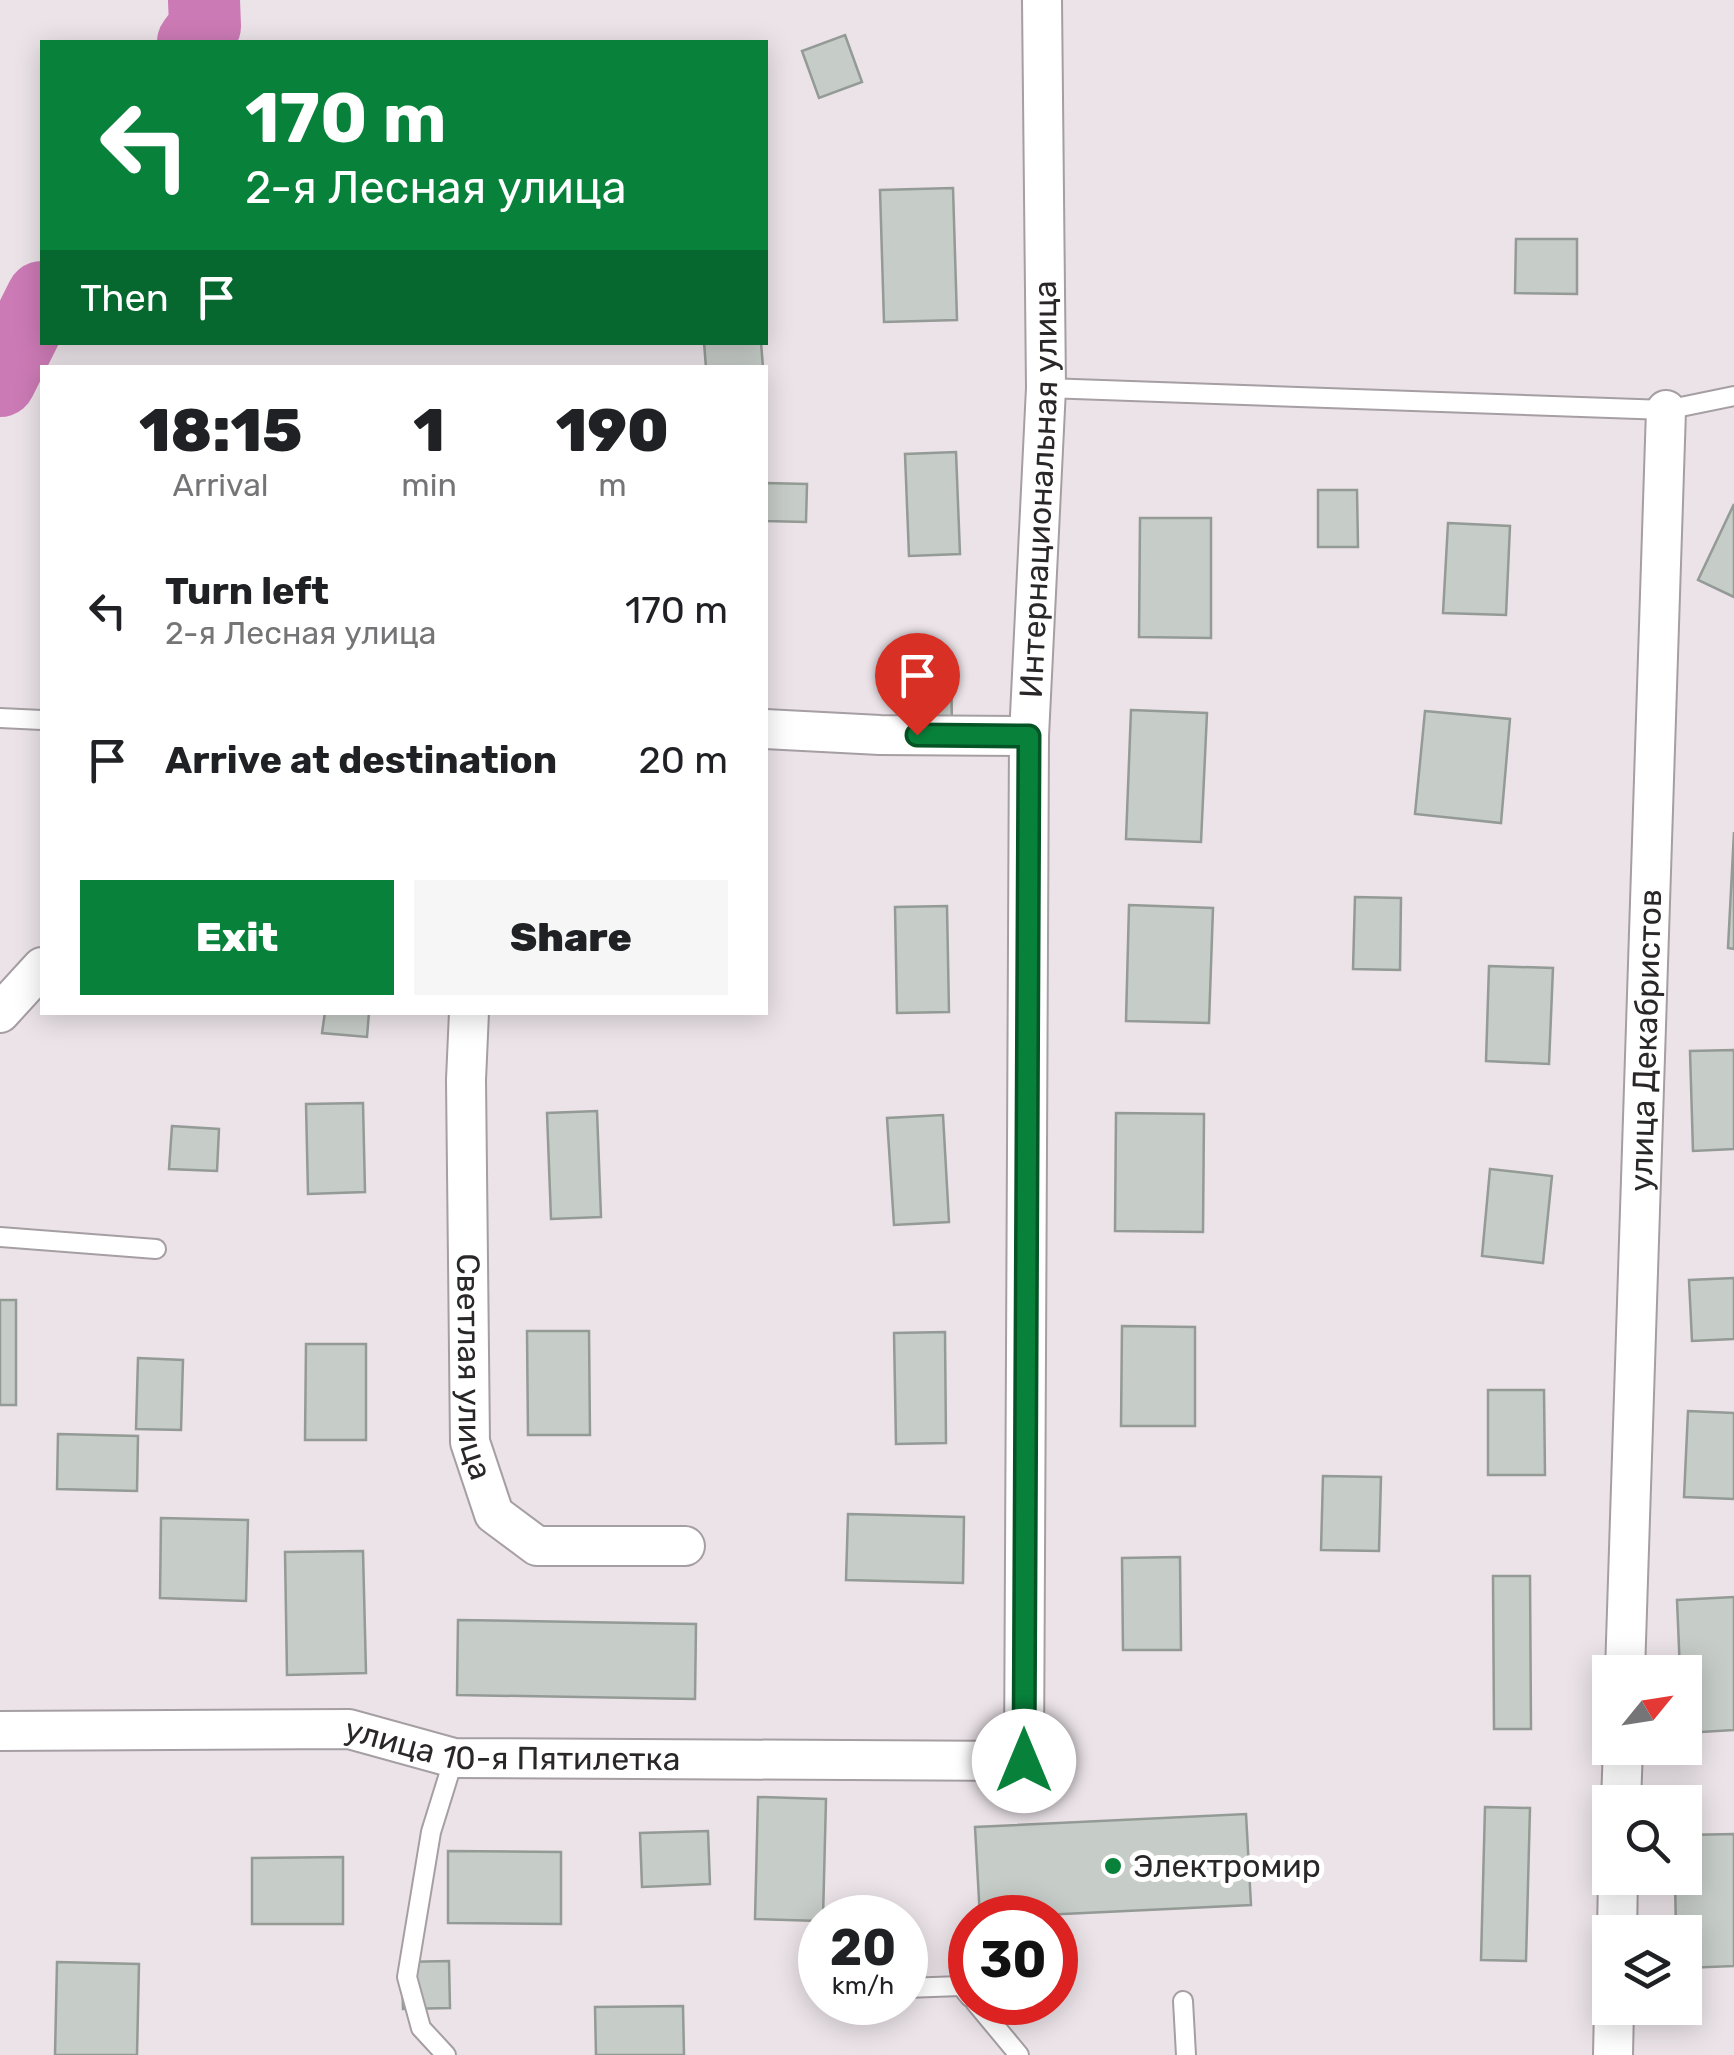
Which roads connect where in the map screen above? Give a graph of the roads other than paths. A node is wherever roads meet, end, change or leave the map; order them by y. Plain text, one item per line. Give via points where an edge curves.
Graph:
1 (1042, 0) edge
2 (1046, 388) junction
3 (1734, 396) edge
4 (1666, 410) junction
5 (0, 718) edge
6 (40, 720) edge
7 (768, 729) edge
8 (1029, 736) junction
9 (40, 968) edge
10 (0, 1013) edge
11 (469, 1015) edge
12 (0, 1237) edge
13 (156, 1249) dead end
14 (684, 1546) dead end
15 (1626, 1655) edge
16 (0, 1731) edge
17 (454, 1758) junction
18 (1024, 1761) joint
19 (1183, 2001) dead end
20 (994, 2025) edge
21 (1614, 2025) edge
22 (446, 2055) edge
23 (1019, 2055) edge
24 (1186, 2055) edge
25 (1613, 2055) edge

1 - 2 street, Интернациональная улица
2 - 4 lane
2 - 8 street, Интернациональная улица
3 - 4 lane
4 - 15 street, улица Декабристов
5 - 6 lane
7 - 8 street
8 - 18 street, Интернациональная улица
9 - 10 street
11 - 14 street, Светлая улица via 470,1442 494,1514 537,1546
12 - 13 lane
16 - 17 street, улица 10-я Пятилетка via 349,1729
17 - 18 street, улица 10-я Пятилетка
17 - 22 lane via 432,1832 407,1977 421,2028
19 - 24 lane
20 - 23 lane
21 - 25 street

